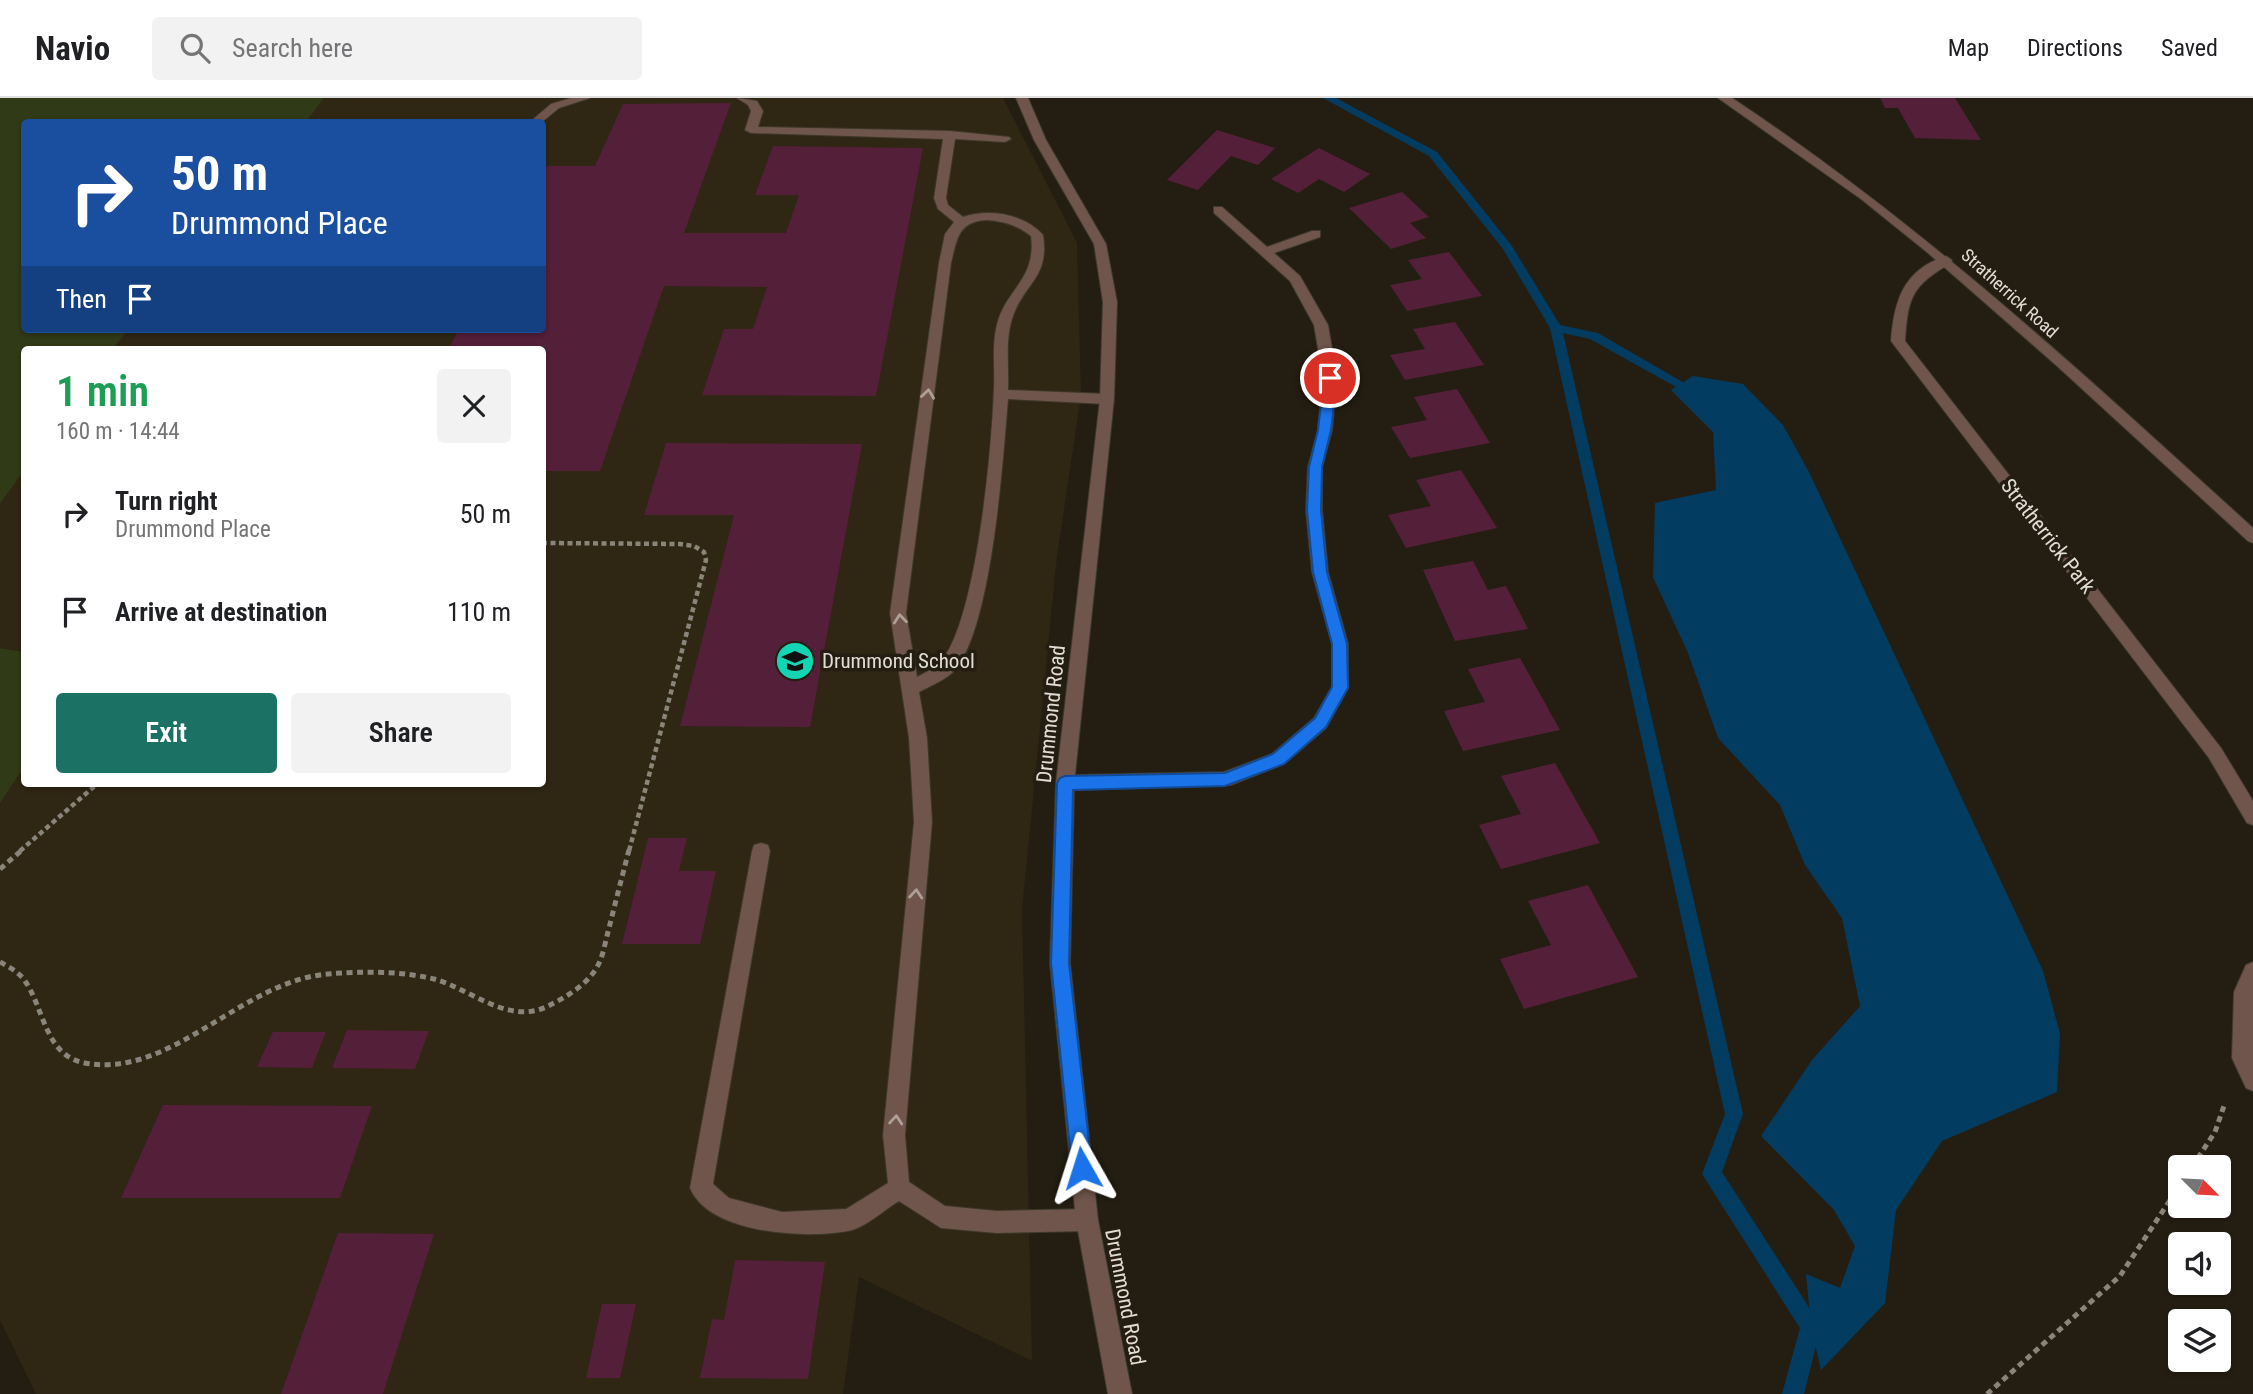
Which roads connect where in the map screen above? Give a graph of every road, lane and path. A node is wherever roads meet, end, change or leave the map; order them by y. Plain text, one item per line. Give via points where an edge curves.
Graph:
1 (584, 98) edge
2 (743, 98) edge
3 (1022, 98) edge
4 (1724, 98) edge
5 (540, 119) edge
6 (950, 134) junction
7 (1004, 139) dead end
8 (1218, 210) dead end
9 (962, 223) junction
10 (1316, 234) dead end
11 (1265, 253) junction
12 (1946, 260) junction
13 (1001, 394) junction
14 (1107, 399) junction
15 (2253, 537) edge
16 (546, 543) edge
17 (911, 688) junction
18 (1065, 783) junction
19 (94, 787) edge
20 (2253, 817) edge
21 (761, 851) dead end
22 (0, 869) edge
23 (0, 961) edge
24 (2253, 971) edge
25 (2242, 1058) junction
26 (2253, 1081) edge
27 (2200, 1155) edge
28 (900, 1188) junction
29 (2168, 1203) edge
30 (1087, 1220) junction
31 (1120, 1394) edge
32 (1987, 1394) edge

1 - 5 street via 555,106
2 - 6 street via 757,111 751,130
3 - 14 street, Drummond Road via 1040,140 1100,244 1110,302
4 - 12 street, Stratherrick Road via 1788,138
6 - 7 street
6 - 9 street via 940,198
8 - 11 street
9 - 13 street via 986,217 1011,219 1037,235 1039,259 1010,303 1003,327
17 -> 9 street via 898,613 945,263 952,233
10 - 11 street
11 - 18 street via 1295,279 1321,325 1330,378 1325,430 1315,467 1314,510 1320,572 1339,644 1340,688 1320,723 1278,759 1225,780
12 - 15 street, Stratherrick Road
12 - 20 street, Stratherrick Park via 1917,277 1900,302 1898,341 2215,753
13 - 14 street
13 - 17 street via 984,548 962,641 947,667
14 - 18 street, Drummond Road
16 - 23 path via 680,544 694,546 706,559 599,964 576,989 538,1011 514,1013 454,985 416,975 316,975 236,1005 189,1036 141,1059 96,1065 61,1050 45,1027 24,979
28 -> 17 street via 894,1135 923,822
18 - 30 street, Drummond Road via 1060,963
19 - 22 path
21 - 28 street via 701,1188 723,1208 782,1223 849,1220
24 - 25 street via 2244,992
25 - 26 street
25 - 27 path via 2215,1132
28 - 30 street via 941,1217 997,1222
29 - 32 path via 2120,1276
30 - 31 street, Drummond Road

